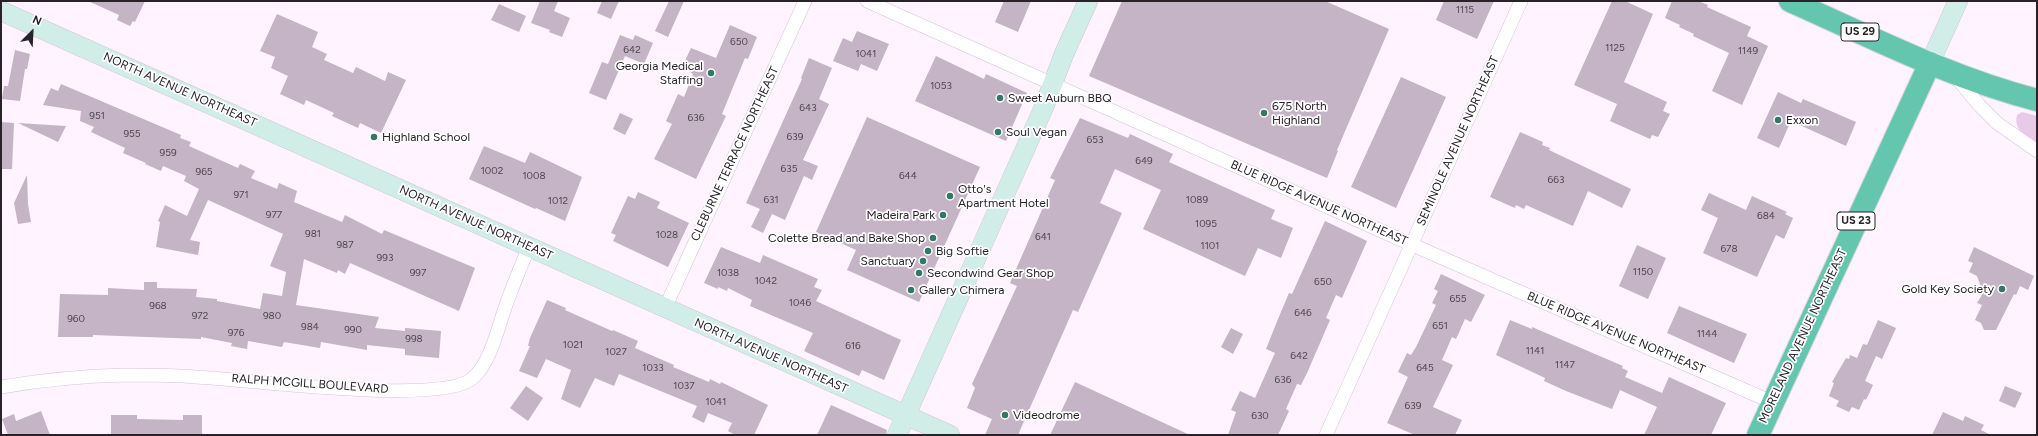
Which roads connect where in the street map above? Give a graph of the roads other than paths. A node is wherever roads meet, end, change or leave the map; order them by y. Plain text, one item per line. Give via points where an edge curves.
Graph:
1 (805, 1) edge
2 (867, 1) edge
3 (1088, 1) edge
4 (1521, 1) edge
5 (1790, 1) edge
6 (1958, 1) edge
7 (1, 11) edge
8 (1930, 63) junction
9 (1952, 72) junction
10 (1053, 85) junction
11 (2037, 100) edge
12 (2037, 151) edge
13 (1412, 244) junction
14 (529, 247) junction
15 (665, 308) junction
16 (1, 387) edge
17 (1772, 402) junction
18 (905, 415) junction
19 (897, 435) edge
20 (950, 435) edge
21 (1326, 435) edge
22 (1758, 435) edge

1 - 15 street, CLEBURNE TERRACE NORTHEAST
2 - 10 street, BLUE RIDGE AVENUE NORTHEAST
3 - 10 main road
4 - 13 street, SEMINOLE AVENUE NORTHEAST
5 - 8 highway, US 29
6 - 8 main road
7 - 14 main road, NORTH AVENUE NORTHEAST
8 - 9 highway
8 - 17 highway, MORELAND AVENUE NORTHEAST / US 23
9 - 11 highway
9 - 12 street via 1997,123
10 - 13 street, BLUE RIDGE AVENUE NORTHEAST
10 - 18 main road
13 - 17 street, BLUE RIDGE AVENUE NORTHEAST
13 - 21 street, SEMINOLE AVENUE NORTHEAST
14 - 15 main road, NORTH AVENUE NORTHEAST
14 - 16 street, RALPH MCGILL BOULEVARD via 484,365 473,379 456,388 346,389 197,376 125,375 70,378
15 - 18 main road, NORTH AVENUE NORTHEAST
17 - 22 highway, MORELAND AVENUE NORTHEAST / US 23
18 - 19 main road
18 - 20 main road, NORTH AVENUE NORTHEAST

